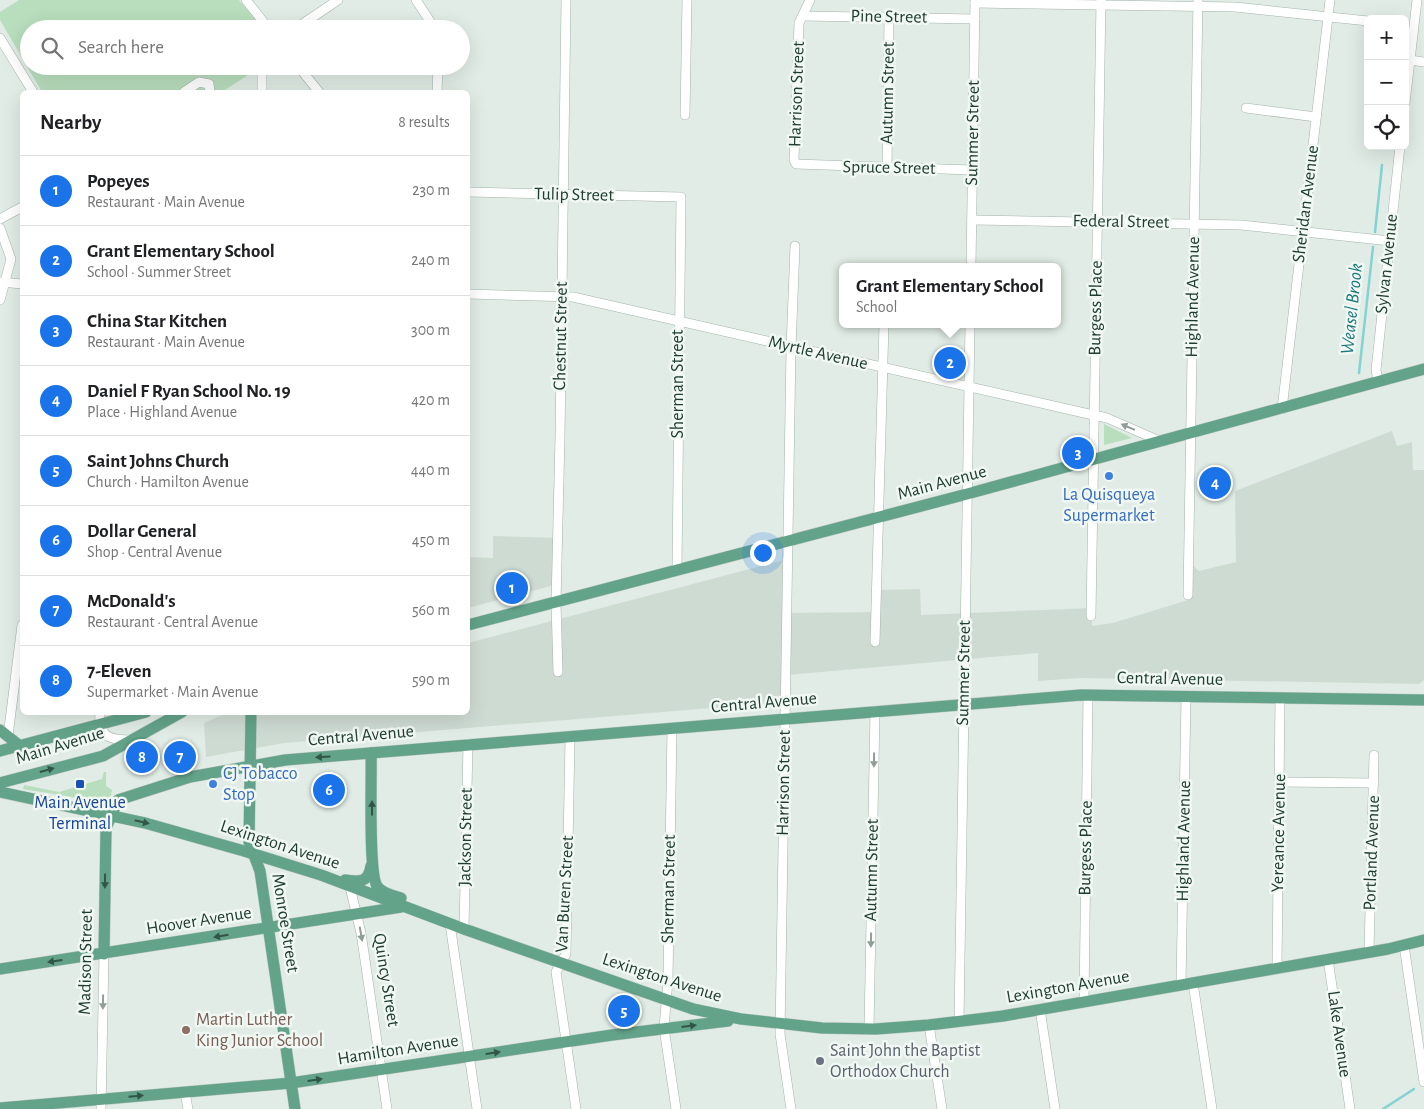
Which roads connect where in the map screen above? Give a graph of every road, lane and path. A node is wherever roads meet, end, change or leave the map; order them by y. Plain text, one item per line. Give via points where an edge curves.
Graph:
1 (246, 0) edge
2 (338, 0) edge
3 (416, 0) edge
4 (566, 0) edge
5 (687, 0) edge
6 (810, 0) edge
7 (1330, 0) edge
8 (1417, 0) edge
9 (975, 1) edge
10 (1101, 2) edge
11 (1198, 3) edge
12 (1250, 4) edge
13 (803, 16) junction
14 (1328, 17) junction
15 (889, 18) junction
16 (975, 19) junction
17 (262, 20) edge
18 (309, 20) edge
19 (429, 20) edge
20 (1364, 21) edge
21 (1410, 26) edge
22 (0, 38) edge
23 (1410, 60) junction
24 (1424, 62) edge
25 (1409, 69) edge
26 (20, 71) edge
27 (23, 75) edge
28 (262, 75) edge
29 (305, 75) edge
30 (438, 75) edge
31 (32, 90) edge
32 (187, 90) edge
33 (210, 90) edge
34 (262, 90) edge
35 (317, 90) edge
36 (437, 90) edge
37 (1246, 108) dead end
38 (685, 115) dead end
39 (1316, 117) junction
40 (1400, 150) edge
41 (806, 166) joint
42 (887, 168) junction
43 (972, 170) junction
44 (470, 192) edge
45 (564, 194) junction
46 (681, 197) joint
47 (20, 208) edge
48 (0, 219) edge
49 (972, 220) junction
50 (1098, 222) junction
51 (1194, 224) junction
52 (0, 228) edge
53 (1303, 232) junction
54 (1390, 241) junction
55 (795, 246) dead end
56 (971, 263) edge
57 (3, 282) edge
58 (20, 284) edge
59 (470, 294) edge
60 (562, 296) junction
61 (0, 300) edge
62 (678, 322) junction
63 (884, 328) edge
64 (970, 328) edge
65 (791, 348) junction
66 (882, 368) junction
67 (1424, 369) edge
68 (1378, 381) junction
69 (969, 388) junction
70 (1282, 409) junction
71 (1094, 415) junction
72 (1191, 434) junction
73 (1162, 442) junction
74 (1093, 460) junction
75 (967, 494) junction
76 (878, 518) junction
77 (788, 541) junction
78 (677, 571) junction
79 (1188, 595) dead end
80 (556, 603) junction
81 (1091, 616) dead end
82 (470, 624) edge
83 (20, 636) edge
84 (875, 642) dead end
85 (558, 672) dead end
86 (1088, 695) junction
87 (1186, 696) junction
88 (1280, 698) junction
89 (1424, 700) edge
90 (964, 704) junction
91 (875, 711) junction
92 (100, 715) edge
93 (135, 715) edge
94 (177, 715) edge
95 (251, 715) edge
96 (784, 719) junction
97 (99, 725) junction
98 (672, 728) junction
99 (4, 733) edge
100 (570, 737) junction
101 (132, 740) junction
102 (468, 744) junction
103 (20, 746) junction
104 (0, 751) edge
105 (371, 753) junction
106 (1374, 755) dead end
107 (251, 765) junction
108 (1279, 782) junction
109 (0, 783) edge
110 (1374, 783) junction
111 (0, 792) edge
112 (116, 804) joint
113 (110, 816) junction
114 (254, 854) junction
115 (372, 857) junction
116 (307, 871) junction
117 (350, 887) junction
118 (404, 907) junction
119 (417, 911) junction
120 (357, 915) junction
121 (450, 924) junction
122 (269, 928) junction
123 (464, 929) junction
124 (1424, 940) edge
125 (1404, 945) junction
126 (1369, 951) junction
127 (104, 954) junction
128 (1328, 959) junction
129 (560, 963) junction
130 (1277, 968) junction
131 (0, 969) edge
132 (1187, 984) junction
133 (666, 999) junction
134 (1084, 1002) junction
135 (1040, 1009) junction
136 (741, 1019) junction
137 (959, 1022) junction
138 (780, 1023) junction
139 (929, 1025) junction
140 (664, 1028) junction
141 (869, 1029) junction
142 (566, 1042) junction
143 (469, 1057) junction
144 (381, 1070) junction
145 (1423, 1071) edge
146 (1424, 1082) edge
147 (291, 1083) junction
148 (185, 1092) junction
149 (101, 1104) edge
150 (0, 1108) edge
151 (188, 1109) edge
152 (295, 1109) edge
153 (387, 1109) edge
154 (477, 1109) edge
155 (576, 1109) edge
156 (676, 1109) edge
157 (791, 1109) edge
158 (942, 1109) edge
159 (1054, 1109) edge
160 (1212, 1109) edge
161 (1350, 1109) edge

1 - 17 street
2 - 18 street
3 - 19 street
4 - 45 street, Chestnut Street
5 - 38 street
6 - 13 street
7 - 14 street, Sheridan Avenue
8 - 21 street
9 - 10 street
9 - 16 street, Summer Street
10 - 11 street
10 - 50 street, Burgess Place
11 - 12 street via 1235,7
11 - 51 street, Highland Avenue
12 - 14 street
13 - 15 street, Pine Street
13 - 41 street, Harrison Street via 799,23 794,160 796,164
14 - 20 street
14 - 39 street, Sheridan Avenue
15 - 16 street, Pine Street
15 - 42 street, Autumn Street
16 - 43 street, Summer Street
21 - 23 street
22 - 26 street
23 - 24 street
23 - 25 street
27 - 31 street
28 - 34 street
29 - 35 street
30 - 36 street
32 - 33 street via 199,82 209,84
37 - 39 street
39 - 53 street, Sheridan Avenue
40 - 54 street, Sylvan Avenue
41 - 42 street, Spruce Street
42 - 43 street, Spruce Street
43 - 49 street, Summer Street
44 - 45 street, Tulip Street
45 - 46 street, Tulip Street
45 - 60 street, Chestnut Street
46 - 62 street, Sherman Street
47 - 48 street
49 - 50 street, Federal Street
49 - 56 street, Summer Street
50 - 51 street, Federal Street
50 - 71 street, Burgess Place
51 - 53 street, Federal Street
51 - 72 street, Highland Avenue
52 - 57 street via 11,259
53 - 54 street, Federal Street
53 - 70 street, Sheridan Avenue
54 - 68 street, Sylvan Avenue via 1376,370
55 - 65 street, Harrison Street
57 - 58 street
57 - 61 street
59 - 60 street, Myrtle Avenue
60 - 62 street, Myrtle Avenue
60 - 80 street, Chestnut Street
62 - 65 street, Myrtle Avenue
62 - 78 street, Sherman Street
63 - 66 street
64 - 69 street, Summer Street
65 - 66 street, Myrtle Avenue
65 - 77 street, Harrison Street
66 - 69 street, Myrtle Avenue
66 - 76 street
67 - 68 main road, Main Avenue
68 - 70 main road, Main Avenue
69 - 71 street, Myrtle Avenue
69 - 75 street, Summer Street
70 - 72 main road, Main Avenue
73 -> 71 street, Myrtle Avenue
71 - 74 street, Burgess Place
72 - 73 main road, Main Avenue
72 - 79 street, Highland Avenue
73 - 74 main road, Main Avenue
74 - 75 main road, Main Avenue
74 - 81 street, Burgess Place
75 - 76 main road, Main Avenue
75 - 90 street, Summer Street
76 - 77 main road, Main Avenue
76 - 84 street
77 - 78 main road, Main Avenue
77 - 96 street, Harrison Street
78 - 80 main road, Main Avenue
80 - 82 main road, Main Avenue
80 - 85 street, Chestnut Street
83 - 99 street
86 - 87 main road, Central Avenue
86 - 90 main road, Central Avenue
86 - 134 street, Burgess Place
87 - 88 main road, Central Avenue
87 - 132 street, Highland Avenue
88 - 89 main road, Central Avenue
88 - 108 street, Yereance Avenue
90 - 91 main road, Central Avenue
90 - 137 street, Summer Street
91 - 96 main road, Central Avenue
91 -> 141 street, Autumn Street
92 - 97 street
93 - 97 main road, Main Avenue
94 - 101 main road, Main Avenue
95 - 107 main road, Monroe Street
96 - 98 main road, Central Avenue
96 - 138 street, Harrison Street
97 - 101 street via 110,738
97 - 103 main road, Main Avenue
98 - 100 main road, Central Avenue
98 - 133 street, Sherman Street
99 - 103 main road
100 - 102 main road, Central Avenue
100 - 129 street, Van Buren Street via 566,955
109 -> 101 main road, Main Avenue via 103,756
102 - 105 main road, Central Avenue
102 - 123 street, Jackson Street
103 - 104 main road, Main Avenue
105 -> 107 main road, Central Avenue
115 -> 105 main road
106 - 110 street, Portland Avenue
107 - 112 main road, Central Avenue via 190,777 120,799
107 - 114 main road, Monroe Street via 249,842
108 - 110 street
108 - 130 street, Yereance Avenue
110 - 126 street, Portland Avenue
111 - 113 main road, Lexington Avenue
112 - 113 main road, Madison Street
113 -> 114 main road, Lexington Avenue via 191,834
113 -> 127 main road, Madison Street via 106,828
114 - 116 main road, Lexington Avenue
114 - 122 main road, Monroe Street via 260,871
115 - 116 main road via 368,876 362,882
115 - 119 main road via 378,888 407,901
116 - 117 main road, Lexington Avenue
117 - 118 main road, Lexington Avenue
117 - 120 street, Quincy Street
118 - 119 main road, Lexington Avenue
118 - 120 main road, Hoover Avenue
119 - 121 main road, Lexington Avenue
120 - 122 main road, Hoover Avenue
120 -> 144 street, Quincy Street
121 - 123 main road, Lexington Avenue
121 - 143 street
122 -> 127 main road, Hoover Avenue
122 - 147 main road, Monroe Street
123 - 129 main road, Lexington Avenue
124 - 125 main road, Lexington Avenue
125 - 126 main road, Lexington Avenue
125 - 145 street
126 - 128 main road, Lexington Avenue
127 -> 131 main road, Hoover Avenue
127 -> 149 street, Madison Street
128 - 130 main road, Lexington Avenue
128 - 161 street, Lake Avenue
129 - 133 main road, Lexington Avenue
129 - 142 street, Van Buren Street via 556,972
130 - 132 main road, Lexington Avenue
132 - 134 main road, Lexington Avenue
132 - 160 street, Highland Avenue
133 - 136 main road, Lexington Avenue via 705,1013
133 - 140 street, Sherman Street
134 - 135 main road, Lexington Avenue
135 - 137 main road, Lexington Avenue
135 - 159 street
136 - 138 main road, Lexington Avenue
140 -> 136 main road, Hamilton Avenue
137 - 139 main road, Lexington Avenue
138 - 141 main road, Lexington Avenue
138 - 157 street, Harrison Street
139 - 141 main road, Lexington Avenue
139 - 158 street
140 - 142 main road, Hamilton Avenue
140 - 156 street, Sherman Street
143 -> 142 main road, Hamilton Avenue
142 - 155 street, Van Buren Street
143 - 144 main road, Hamilton Avenue
143 - 154 street
147 -> 144 main road, Hamilton Avenue
144 - 153 street, Quincy Street
145 - 146 street
147 - 148 main road, Hamilton Avenue
147 - 152 main road, Monroe Street
149 -> 148 main road, Hamilton Avenue
148 - 151 street
149 - 150 main road, Hamilton Avenue

